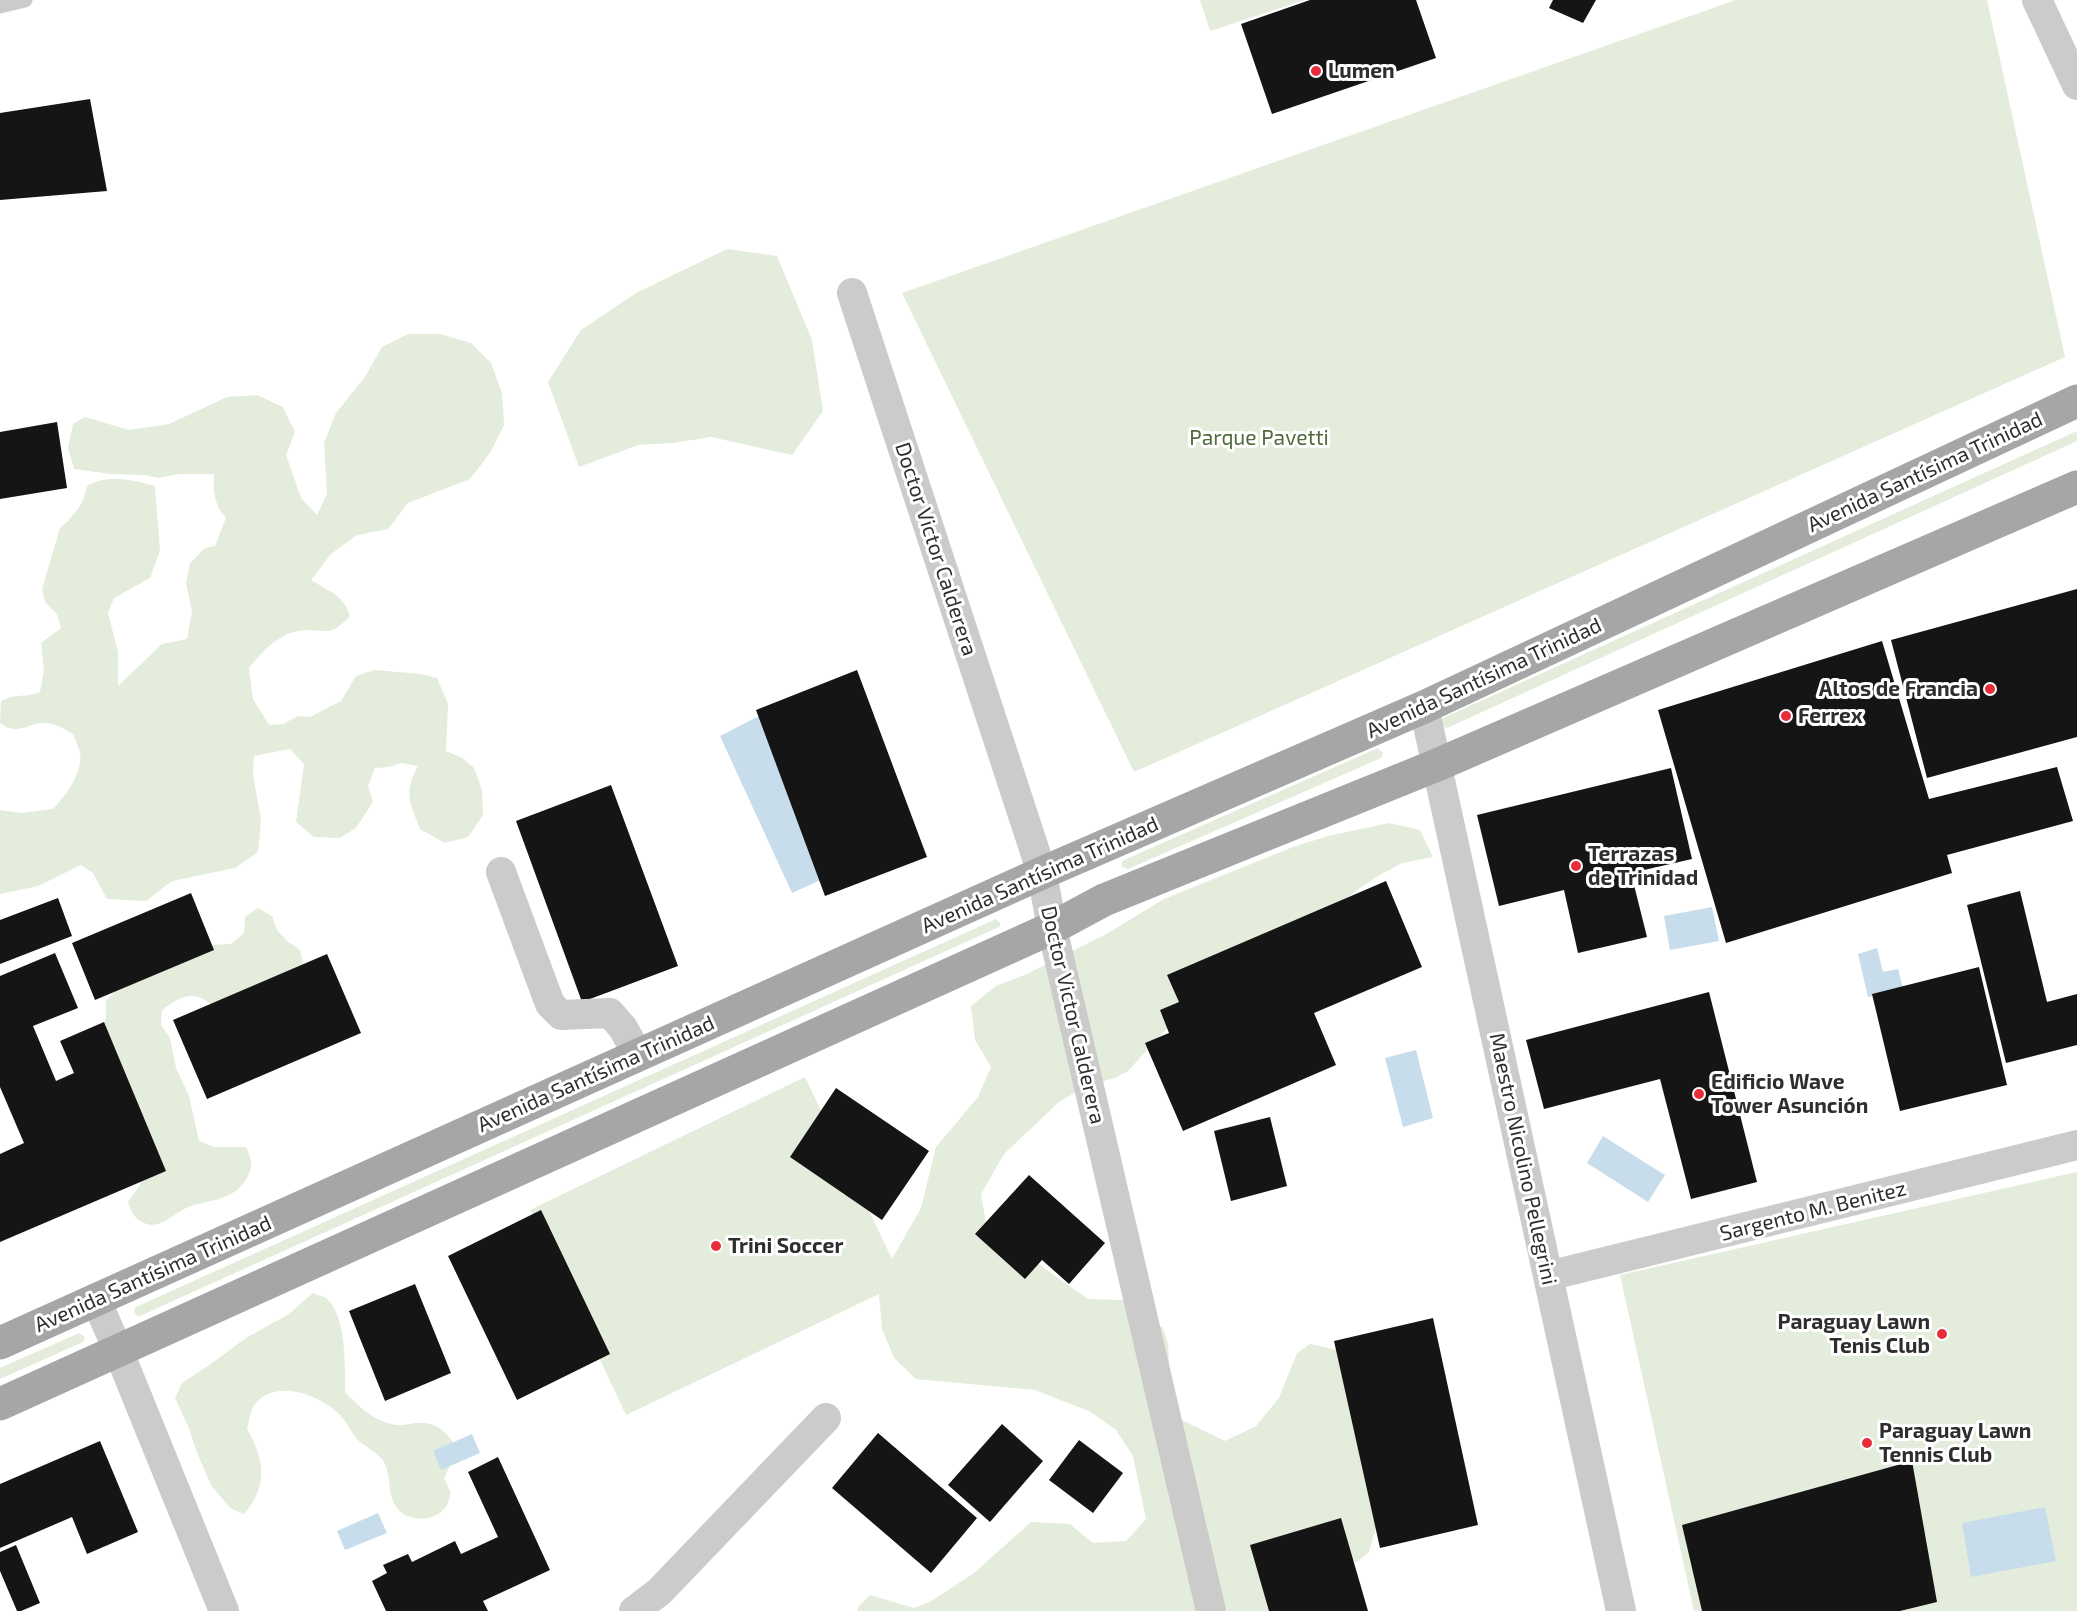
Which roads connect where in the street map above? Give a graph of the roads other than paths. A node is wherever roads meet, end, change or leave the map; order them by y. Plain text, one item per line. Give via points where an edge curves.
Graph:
1 (25, 0) edge
2 (2037, 0) edge
3 (0, 6) edge
4 (2077, 85) edge
5 (852, 293) dead end
6 (2077, 401) edge
7 (2077, 488) edge
8 (1424, 707) junction
9 (1437, 765) junction
10 (501, 872) dead end
11 (1042, 873) junction
12 (1052, 928) junction
13 (638, 1055) junction
14 (2077, 1145) edge
15 (1548, 1276) junction
16 (96, 1300) junction
17 (0, 1343) edge
18 (118, 1350) junction
19 (0, 1404) edge
20 (826, 1418) dead end
21 (224, 1611) edge
22 (634, 1611) edge
23 (1211, 1611) edge
24 (1621, 1611) edge

1 - 3 lane
2 - 4 street
5 - 11 street, Doctor Victor Calderera
6 - 8 main road, Avenida Santísima Trinidad
7 - 9 main road
8 - 9 street, Maestro Nicolino Pellegrini
8 - 11 main road, Avenida Santísima Trinidad
9 - 12 main road via 1104,900
9 - 15 street, Maestro Nicolino Pellegrini
10 - 13 street via 550,1004 561,1015 610,1013
11 - 12 street, Doctor Victor Calderera
11 - 13 main road, Avenida Santísima Trinidad
12 - 18 main road
12 - 23 street, Doctor Victor Calderera
13 - 16 main road, Avenida Santísima Trinidad
14 - 15 street, Sargento M. Benitez
15 - 24 street, Maestro Nicolino Pellegrini
16 - 17 main road, Avenida Santísima Trinidad
16 - 18 street
18 - 19 main road
18 - 21 street
20 - 22 street via 659,1592

